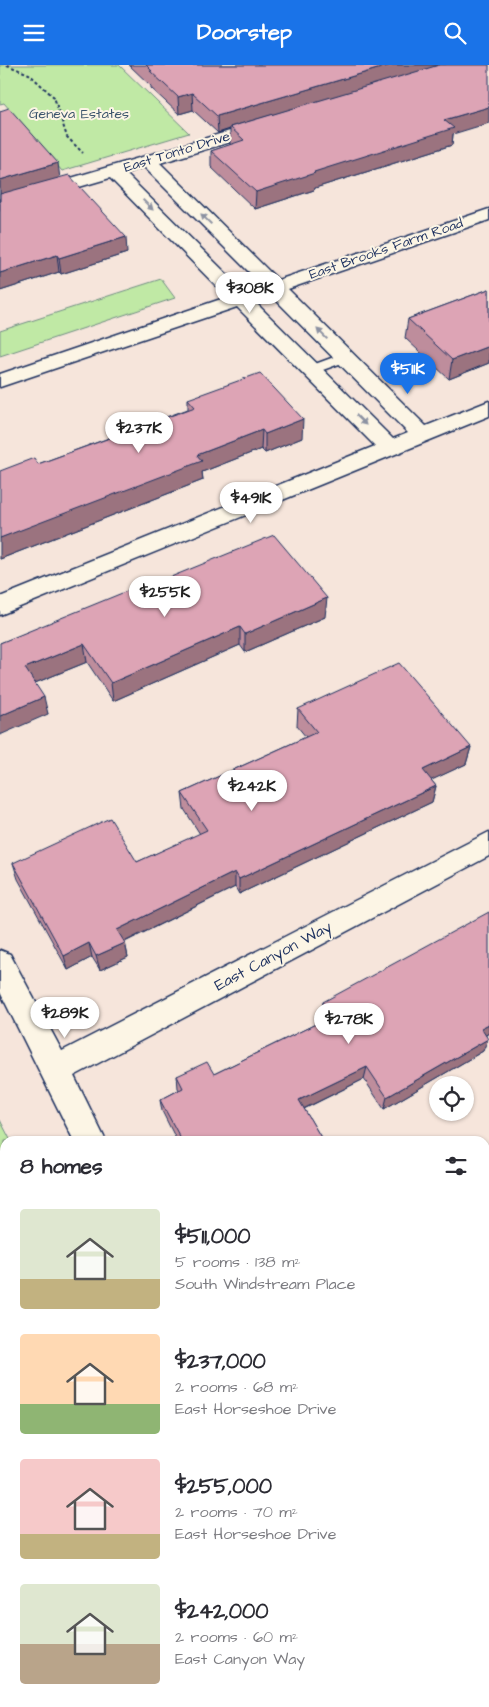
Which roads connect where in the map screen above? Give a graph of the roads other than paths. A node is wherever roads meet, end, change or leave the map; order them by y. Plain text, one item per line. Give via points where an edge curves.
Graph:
1 (280, 121) edge
2 (147, 160) junction
3 (108, 172) junction
4 (0, 205) edge
5 (489, 214) edge
6 (274, 287) junction
7 (241, 299) junction
8 (344, 357) junction
9 (312, 370) junction
10 (0, 381) edge
11 (489, 408) edge
12 (423, 435) junction
13 (390, 448) junction
14 (0, 605) edge
15 (489, 843) edge
16 (0, 963) edge
17 (56, 1069) junction
18 (88, 1136) edge

1 - 2 street, East Tonto Drive
2 - 3 street, East Tonto Drive
6 -> 2 street
3 - 4 street, East Tonto Drive
3 -> 7 street
5 - 6 street, East Brooks Farm Road
6 - 7 street, East Brooks Farm Road
8 -> 6 street
7 - 9 street
7 - 10 street, East Brooks Farm Road
8 - 9 lane
8 - 12 street
9 -> 13 street
11 - 12 street
12 - 13 street
13 - 14 street
15 - 17 street, East Canyon Way
16 - 17 street
17 - 18 street

